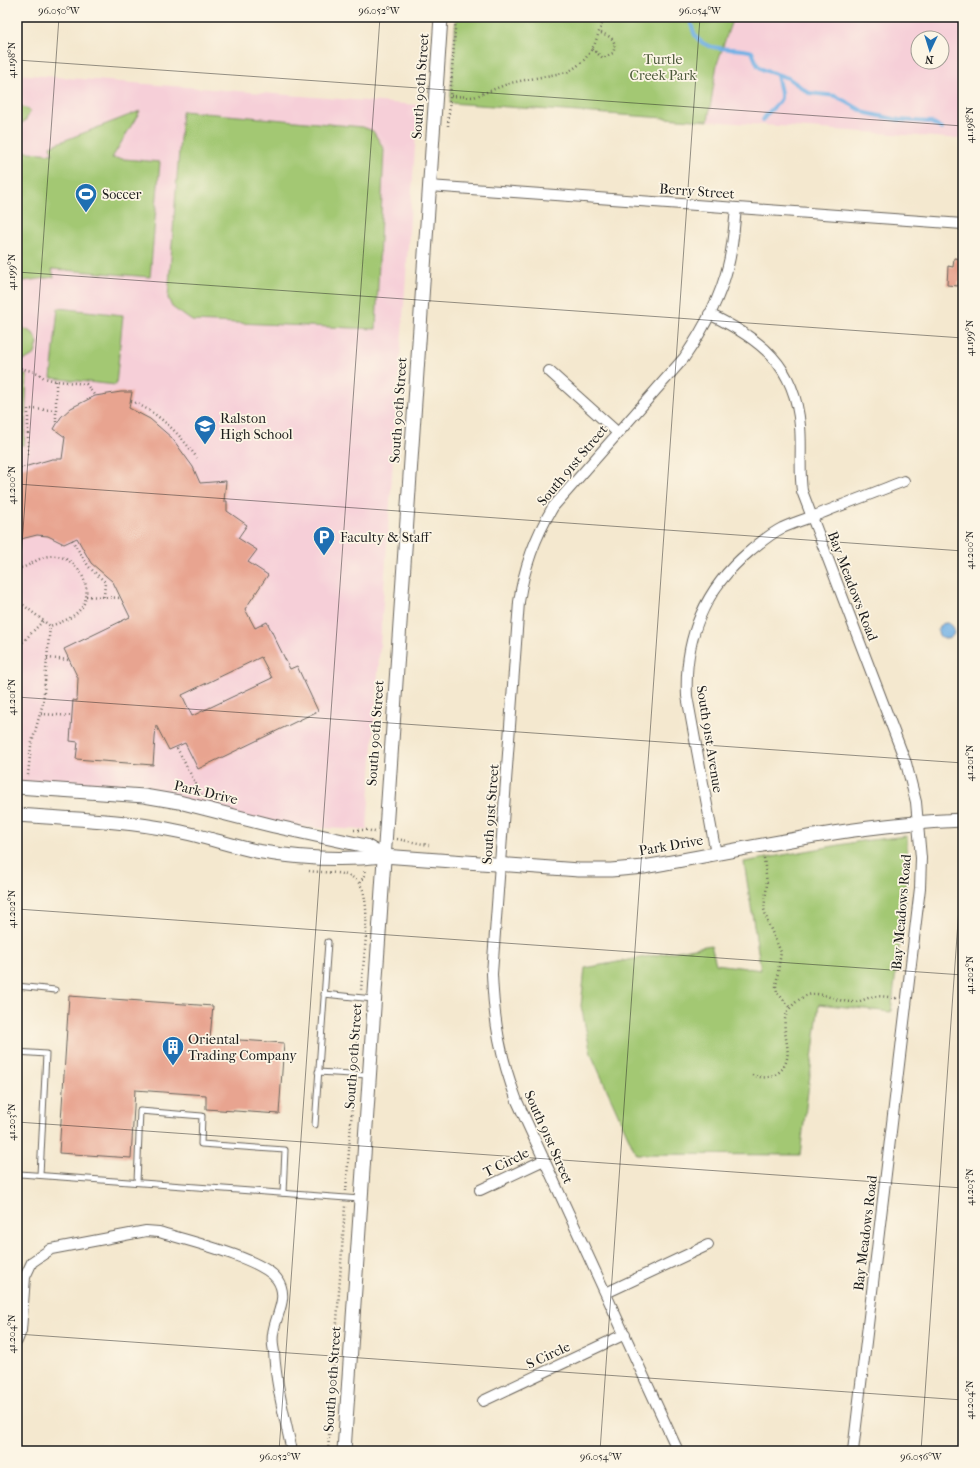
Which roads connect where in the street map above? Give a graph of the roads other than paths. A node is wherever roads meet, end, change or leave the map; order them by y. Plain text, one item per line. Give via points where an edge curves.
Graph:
1 (441, 17) edge
2 (429, 186) junction
3 (736, 208) junction
4 (963, 224) edge
5 (709, 314) junction
6 (549, 371) dead end
7 (617, 432) junction
8 (904, 481) dead end
9 (811, 517) junction
10 (17, 787) edge
11 (17, 816) edge
12 (963, 820) edge
13 (918, 821) junction
14 (716, 854) junction
15 (383, 856) junction
16 (500, 865) junction
17 (328, 942) dead end
18 (17, 986) edge
19 (55, 990) dead end
20 (324, 994) junction
21 (373, 999) junction
22 (17, 1052) edge
23 (318, 1072) junction
24 (368, 1075) junction
25 (314, 1125) dead end
26 (544, 1160) junction
27 (17, 1172) edge
28 (40, 1175) junction
29 (138, 1182) junction
30 (480, 1190) dead end
31 (282, 1193) junction
32 (360, 1199) junction
33 (708, 1245) dead end
34 (606, 1293) junction
35 (625, 1334) junction
36 (17, 1341) edge
37 (483, 1401) dead end
38 (292, 1451) edge
39 (344, 1451) edge
40 (678, 1451) edge
41 (853, 1451) edge

1 - 2 street, South 90th Street
2 - 3 street, Berry Street
2 - 15 street, South 90th Street
3 - 4 street, Berry Street
3 - 5 street, South 91st Street via 728,267
5 - 7 street, South 91st Street via 684,358
5 - 9 street, Bay Meadows Road via 757,340 778,362 786,375 798,410 800,475 802,491
6 - 7 street
7 - 16 street, South 91st Street via 552,507 537,535 526,566 519,602
8 - 9 street, South 91st Avenue
9 - 13 street, Bay Meadows Road via 906,763
9 - 14 street, South 91st Avenue via 768,536 737,562 710,595 693,635 687,666 687,696
10 - 15 street, Park Drive via 144,796 179,802 366,846
11 - 15 street, Park Drive via 144,825 285,855 362,858
12 - 13 street, Park Drive
13 - 14 street, Park Drive via 841,831
13 - 41 street, Bay Meadows Road via 920,888
14 - 16 street, Park Drive via 611,870
15 - 16 street, Park Drive
15 - 21 street, South 90th Street
16 - 26 street, South 91st Street via 492,974 498,1042 506,1073
17 - 20 lane
18 - 19 lane
20 - 21 lane
20 - 23 lane
21 - 24 street, South 90th Street
22 - 28 lane via 46,1054
23 - 24 lane
23 - 25 lane
24 - 32 street, South 90th Street
26 - 30 street, T Circle
26 - 34 street, South 91st Street
27 - 28 lane
28 - 29 lane
29 - 31 lane
29 - 31 lane via 140,1111 202,1116 201,1144 285,1150
31 - 32 lane
32 - 39 street, South 90th Street
33 - 34 street
34 - 35 street, South 91st Street
35 - 37 street, S Circle
35 - 40 street, South 91st Street
36 - 38 street via 21,1330 25,1277 32,1262 51,1249 152,1231 238,1257 264,1269 277,1279 282,1292 282,1306 273,1334 274,1365

